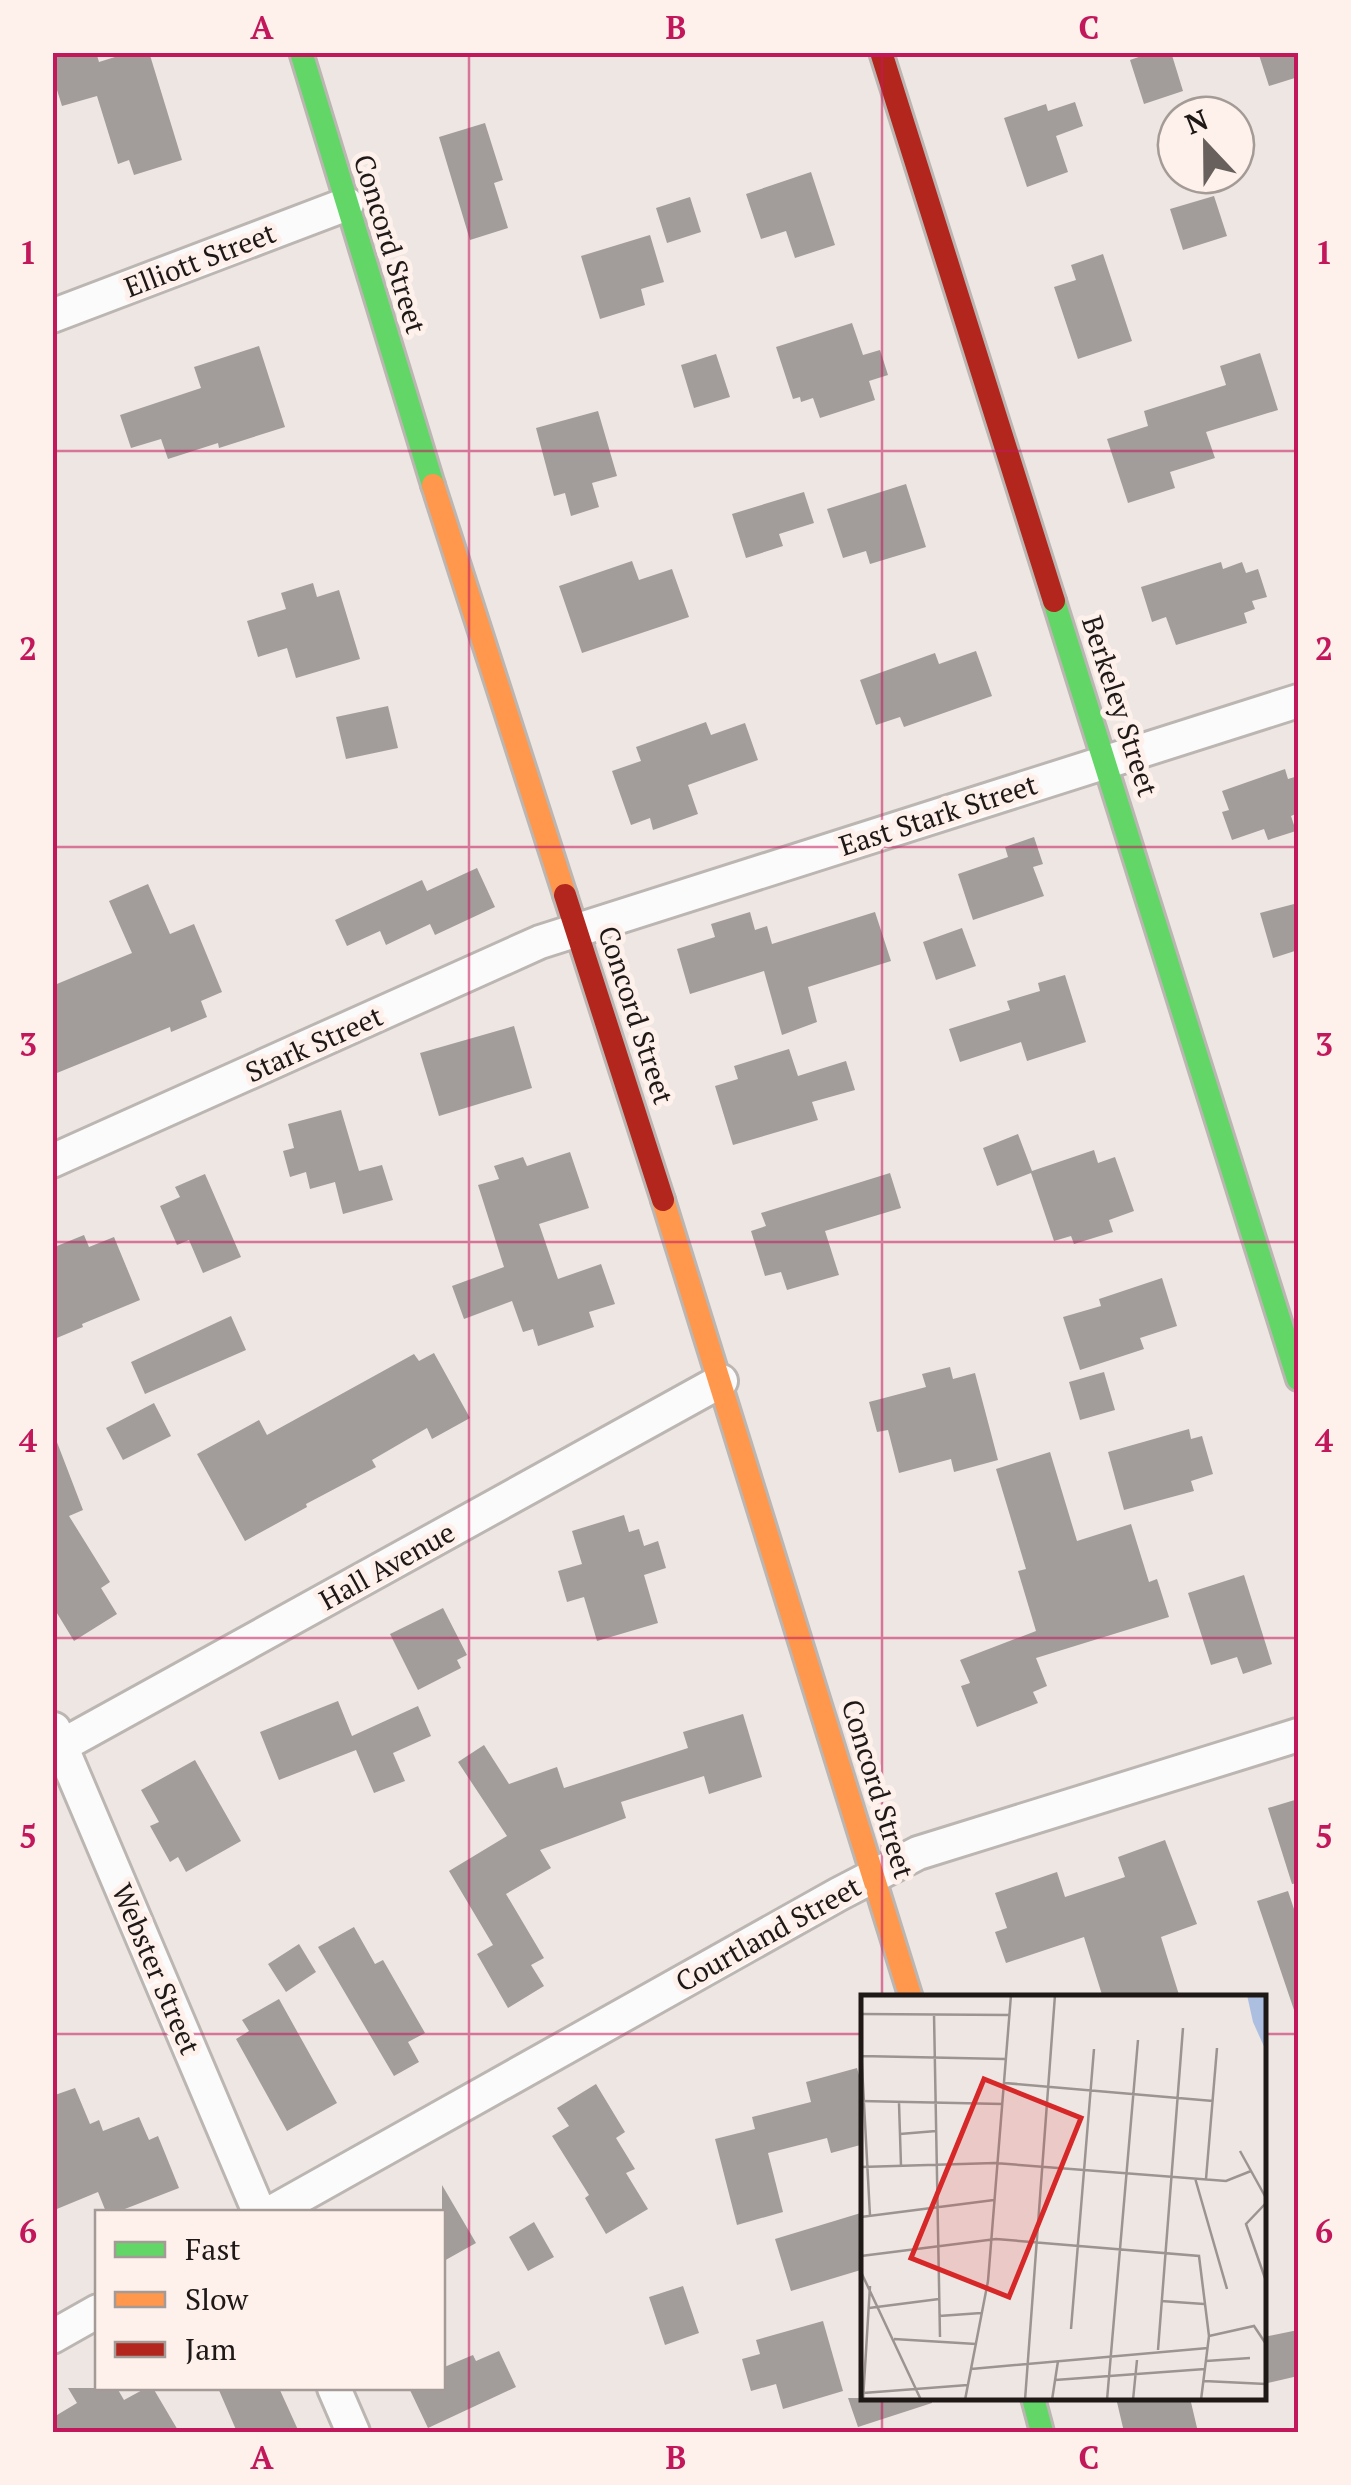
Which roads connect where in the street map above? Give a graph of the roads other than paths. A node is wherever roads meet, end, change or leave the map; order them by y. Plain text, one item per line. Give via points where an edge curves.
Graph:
1 (300, 52) edge
2 (881, 52) edge
3 (347, 204) junction
4 (52, 316) edge
5 (1298, 700) edge
6 (1106, 761) junction
7 (578, 930) junction
8 (52, 1161) edge
9 (1298, 1379) edge
10 (721, 1381) junction
11 (1298, 1735) edge
12 (55, 1741) edge
13 (873, 1876) junction
14 (910, 1995) edge
15 (259, 2210) edge
16 (276, 2210) edge
17 (95, 2314) edge
18 (52, 2337) edge
19 (335, 2390) edge
20 (1034, 2400) edge
21 (353, 2432) edge
22 (1042, 2432) edge

1 - 3 main road, Concord Street
2 - 6 main road, Berkeley Street
3 - 4 street, Elliott Street
3 - 7 main road, Concord Street
5 - 6 street, East Stark Street
6 - 7 street, East Stark Street
6 - 9 main road, Berkeley Street
7 - 8 street, Stark Street
7 - 10 main road, Concord Street
10 - 12 street, Hall Avenue
10 - 13 main road, Concord Street
11 - 13 street, Courtland Street via 918,1853
12 - 15 street, Webster Street
13 - 14 main road, Concord Street
13 - 16 street, Courtland Street
17 - 18 street
19 - 21 street
20 - 22 main road

